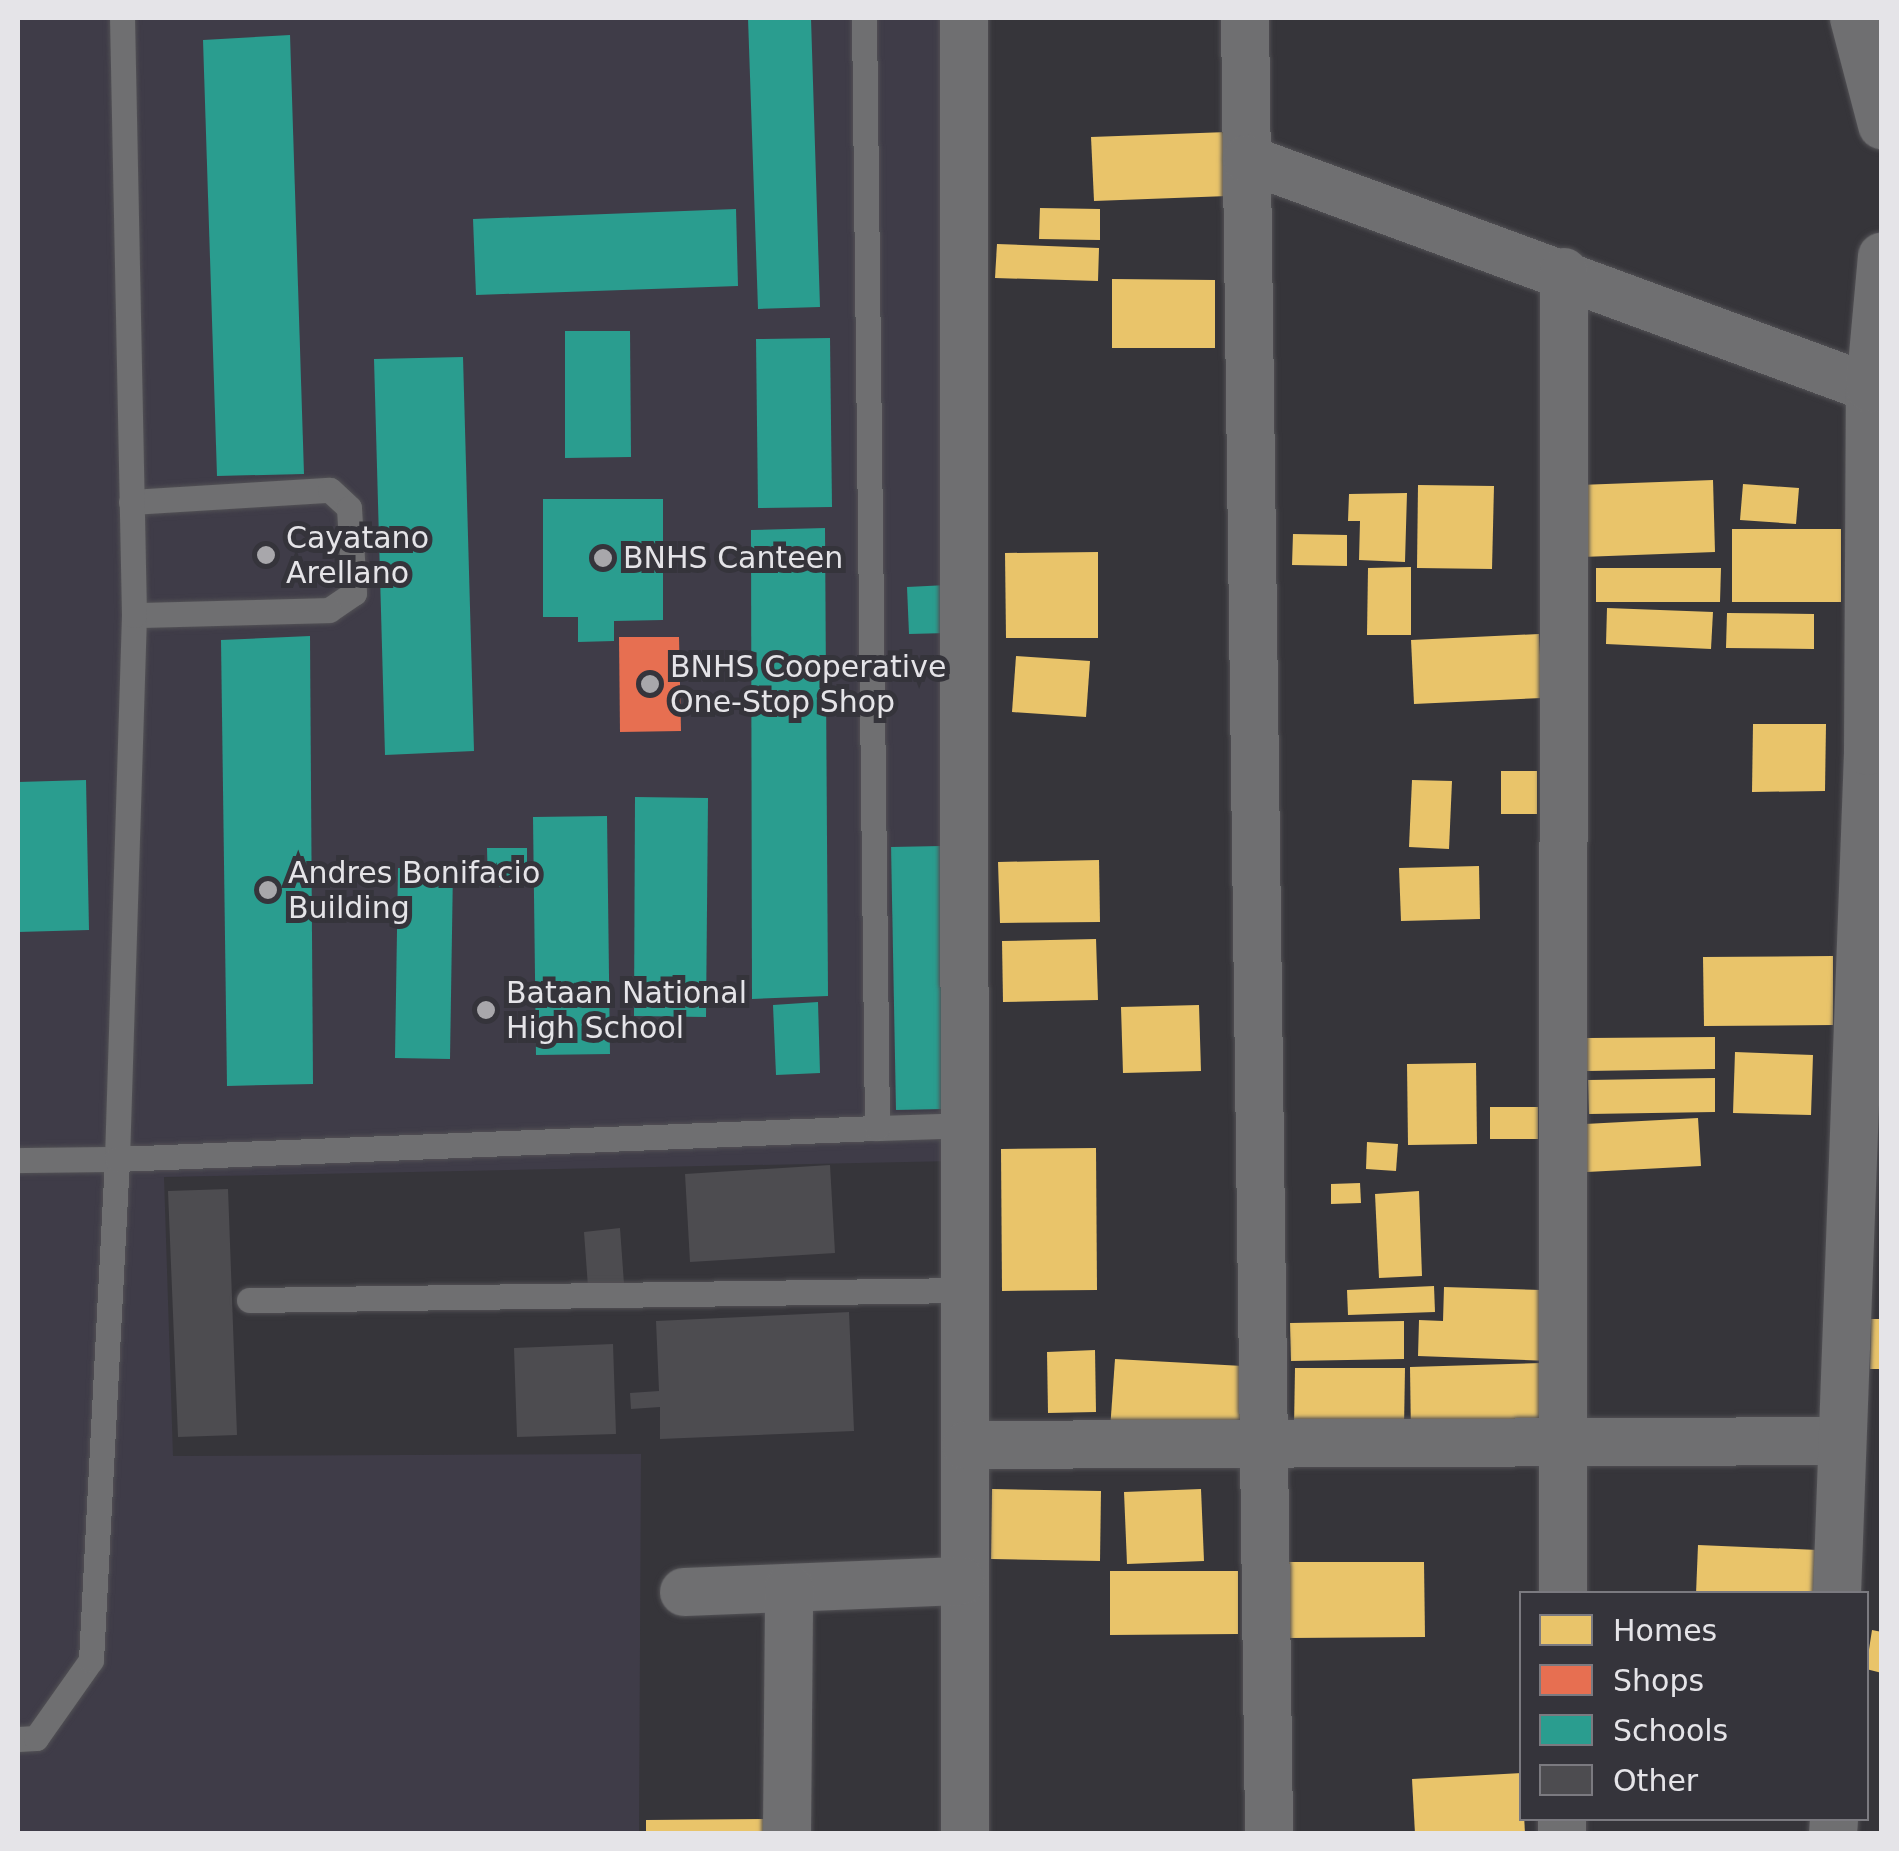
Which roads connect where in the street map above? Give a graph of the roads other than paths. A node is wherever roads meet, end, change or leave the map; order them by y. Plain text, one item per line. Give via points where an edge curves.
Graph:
1 (122, 18) edge
2 (864, 18) edge
3 (964, 18) edge
4 (1245, 18) edge
5 (1854, 18) edge
6 (1882, 125) edge
7 (1247, 158) junction
8 (1882, 257) edge
9 (1564, 272) junction
10 (1870, 388) junction
11 (131, 502) junction
12 (134, 615) junction
13 (966, 1125) junction
14 (877, 1128) junction
15 (118, 1159) junction
16 (18, 1160) edge
17 (964, 1290) junction
18 (249, 1300) dead end
19 (1840, 1441) junction
20 (966, 1445) junction
21 (1562, 1445) junction
22 (1264, 1449) junction
23 (961, 1581) junction
24 (789, 1588) junction
25 (1562, 1591) edge
26 (1838, 1591) edge
27 (684, 1592) dead end
28 (18, 1739) edge
29 (787, 1834) edge
30 (965, 1834) edge
31 (1270, 1834) edge

1 - 11 lane
2 - 14 lane
3 - 13 street
4 - 7 street
5 - 6 street
7 - 9 street
7 - 22 street
8 - 10 street
9 - 10 street
9 - 21 street
10 - 19 street via 1868,752
11 - 12 lane
11 - 12 lane via 330,490 349,508 354,593 329,610
12 - 15 lane
13 - 14 lane
13 - 17 street
14 - 15 lane
15 - 16 lane
15 - 28 lane via 91,1660 36,1738
17 - 18 lane
17 - 20 street
19 - 21 street
19 - 26 street
20 - 22 street
20 - 23 street
21 - 22 street
21 - 25 street
22 - 31 street
23 - 24 street
23 - 30 street
24 - 27 street
24 - 29 street

